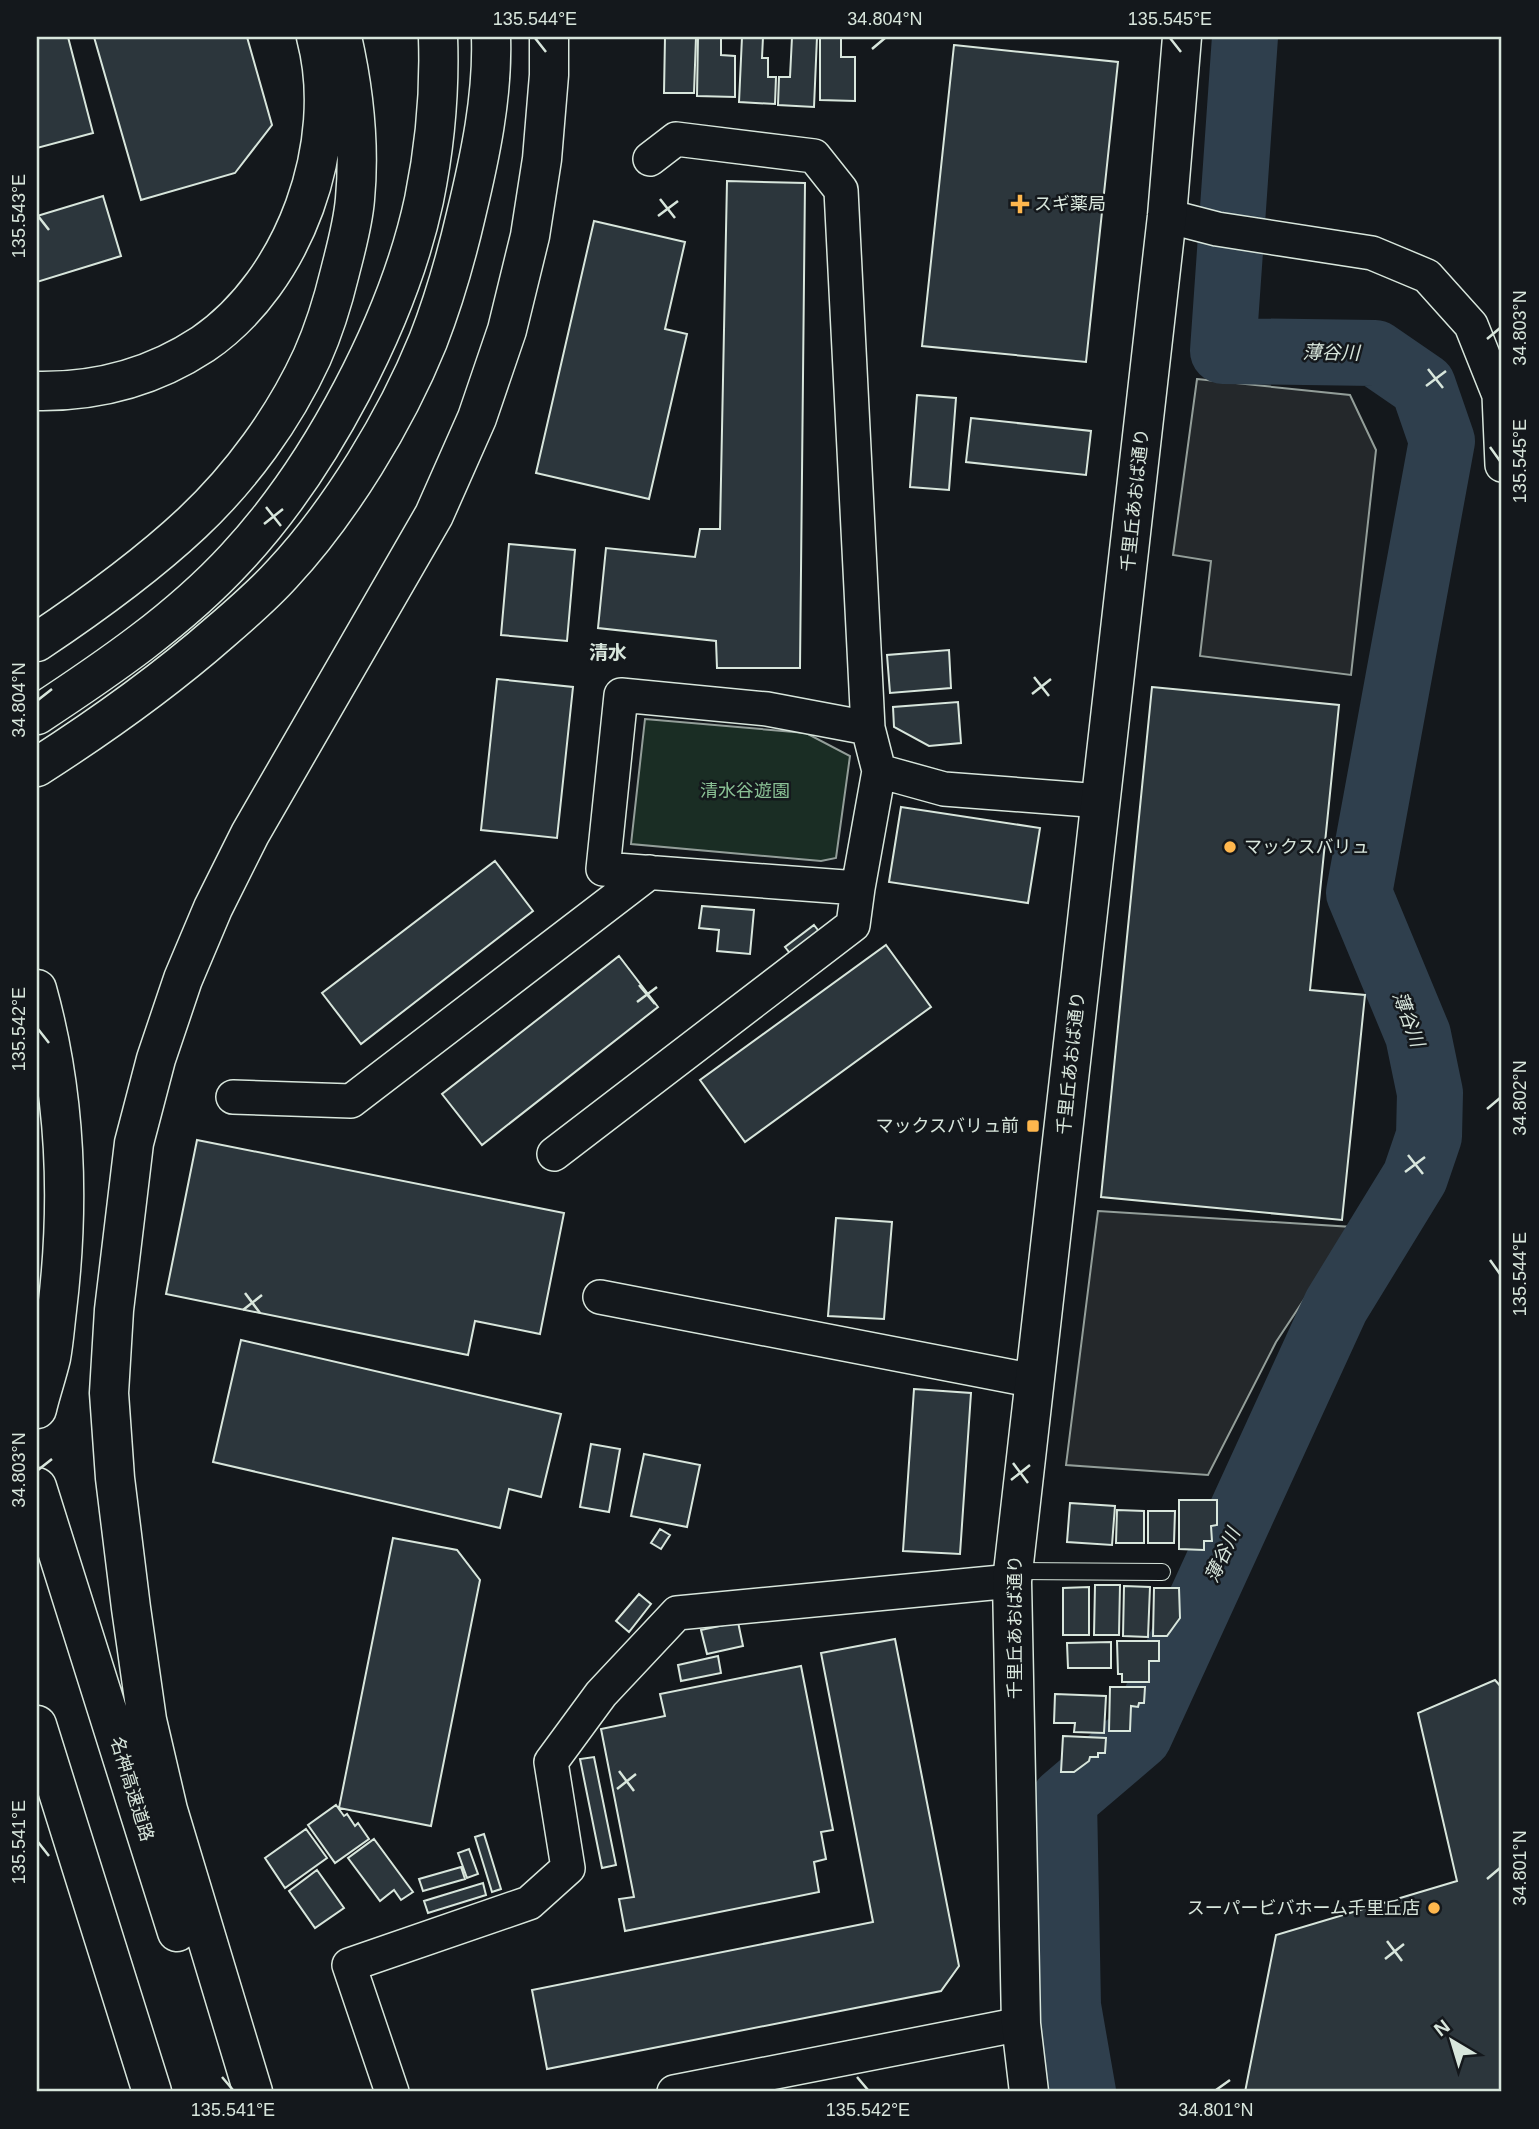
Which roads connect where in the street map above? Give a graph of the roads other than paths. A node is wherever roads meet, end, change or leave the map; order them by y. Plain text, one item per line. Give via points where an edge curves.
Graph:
1 (316, 37) edge
2 (342, 37) edge
3 (438, 37) edge
4 (491, 37) edge
5 (549, 37) edge
6 (1182, 37) edge
7 (650, 159) dead end
8 (1167, 216) junction
9 (37, 391) edge
10 (1502, 465) edge
11 (37, 642) edge
12 (37, 715) edge
13 (868, 728) junction
14 (37, 767) edge
15 (878, 771) junction
16 (1101, 801) junction
17 (650, 872) junction
18 (858, 888) junction
19 (37, 989) edge
20 (233, 1097) dead end
21 (554, 1154) dead end
22 (600, 1297) dead end
23 (1035, 1381) junction
24 (37, 1409) edge
25 (37, 1487) edge
26 (1162, 1572) dead end
27 (1013, 1576) junction
28 (37, 1725) edge
29 (1021, 2024) junction
30 (152, 2092) edge
31 (227, 2092) edge
32 (253, 2092) edge
33 (392, 2092) edge
34 (674, 2092) edge
35 (1029, 2092) edge

1 - 9 main road via 324,122 314,182 291,240 253,297 229,323 174,361 109,385
2 - 11 main road via 356,124 355,202 328,316 296,390 251,456 194,522 128,578
3 - 12 main road via 435,139 424,201 382,327 317,451 244,549 198,596 113,664
4 - 14 main road via 480,156 457,254 427,343 378,442 315,534 247,609 140,696
5 - 32 main road via 542,159 530,236 508,330 477,418 434,515 250,834 213,908 156,1059 134,1143 109,1393 131,1608 147,1720 168,1810
6 - 8 main road, 千里丘あおば通り
7 - 13 street via 676,139 814,156 841,190
8 - 10 street via 1217,229 1372,253 1427,276 1471,325 1499,395
8 - 16 main road, 千里丘あおば通り
13 - 15 street
13 - 17 street via 767,709 621,695 603,869
15 - 16 street via 944,789
15 - 18 street
16 - 23 main road, 千里丘あおば通り
17 - 18 street
17 - 20 street via 351,1101
18 - 21 street via 853,925
19 - 24 main road via 53,1061 64,1160 59,1290 51,1358
22 - 23 street
23 - 27 main road, 千里丘あおば通り
25 - 31 main road, 名神高速道路
26 - 27 lane
27 - 29 main road, 千里丘あおば通り
27 - 33 street via 677,1613 601,1694 551,1762 568,1868 530,1903 349,1965
28 - 30 main road
29 - 34 street
29 - 35 main road, 千里丘あおば通り

